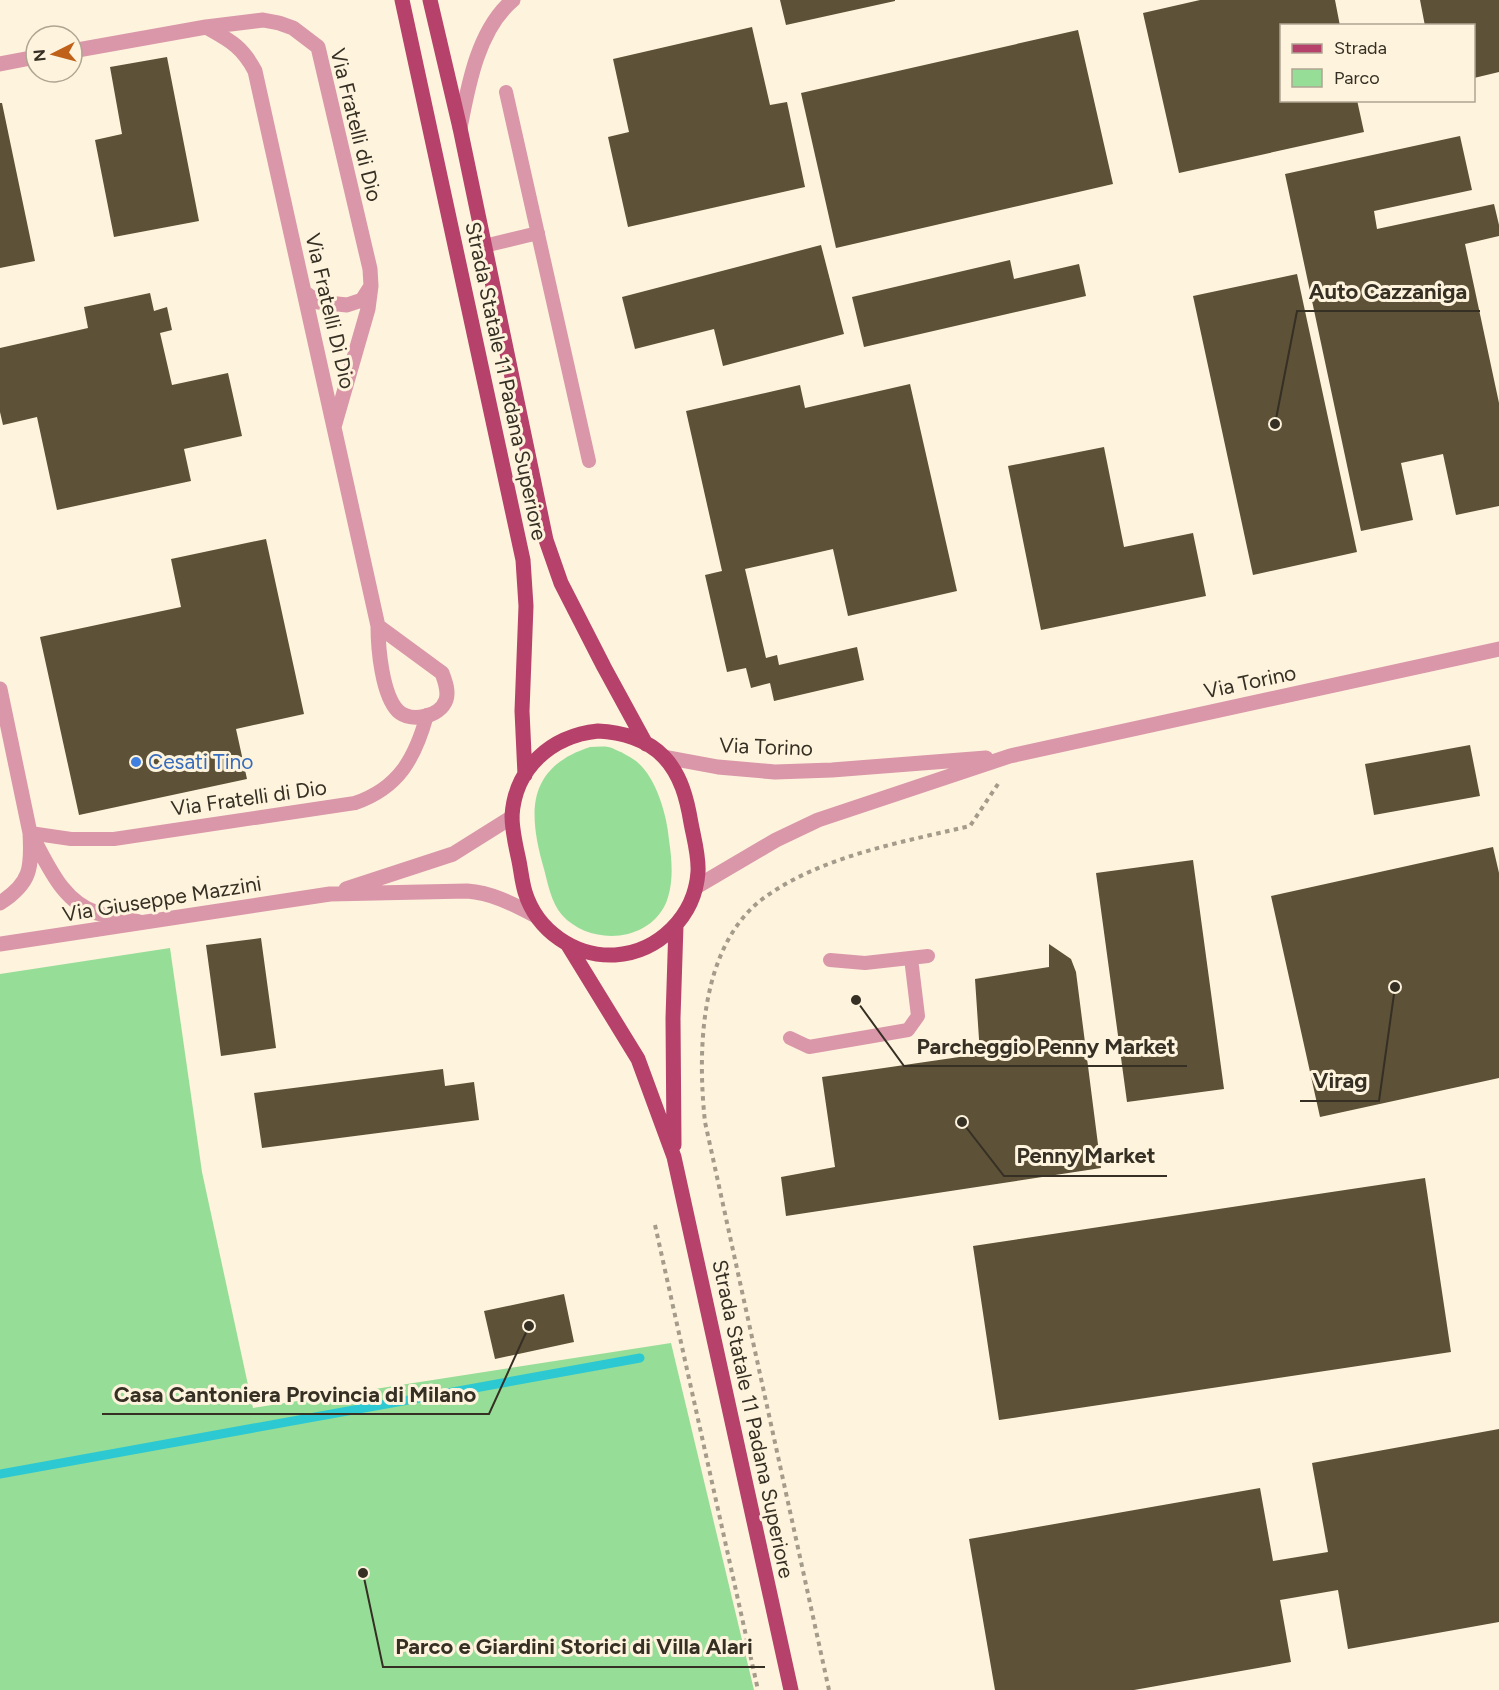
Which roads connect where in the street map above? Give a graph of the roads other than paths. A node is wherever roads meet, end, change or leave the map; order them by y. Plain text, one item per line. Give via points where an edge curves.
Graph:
1 (402, 0) edge
2 (430, 0) edge
3 (513, 0) edge
4 (206, 27) junction
5 (84, 49) edge
6 (24, 59) edge
7 (0, 64) edge
8 (506, 92) dead end
9 (459, 128) junction
10 (537, 233) junction
11 (484, 246) junction
12 (371, 286) junction
13 (304, 292) junction
14 (334, 427) junction
15 (589, 461) dead end
16 (378, 626) junction
17 (1499, 649) edge
18 (0, 689) edge
19 (427, 716) junction
20 (646, 744) junction
21 (1010, 756) junction
22 (664, 757) junction
23 (525, 775) junction
24 (512, 817) junction
25 (30, 833) junction
26 (696, 887) junction
27 (330, 894) junction
28 (0, 903) edge
29 (536, 916) junction
30 (143, 923) junction
31 (676, 925) junction
32 (0, 945) edge
33 (568, 945) junction
34 (928, 956) dead end
35 (911, 958) junction
36 (830, 960) dead end
37 (790, 1038) dead end
38 (674, 1157) junction
39 (791, 1690) edge

1 - 23 main road, Strada Statale 11 Padana Superiore via 523,560
2 - 9 main road, Strada Statale 11 Padana Superiore
3 - 9 street via 498,16 481,48 470,76
4 - 5 street, Via Fratelli di Dio
4 - 12 street, Via Fratelli di Dio via 273,21 293,28 318,47
4 - 13 street, Via Fratelli Di Dio via 234,42 255,71
6 - 7 street
8 - 10 lane
9 - 11 main road, Strada Statale 11 Padana Superiore
10 - 11 lane
10 - 15 lane
11 - 20 main road, Strada Statale 11 Padana Superiore via 550,553 561,583
12 - 13 street, Via Fratelli di Dio via 362,300 347,305 318,302
12 - 14 street, Via Fratelli di Dio
13 - 14 street, Via Fratelli Di Dio
14 - 16 street, Via Fratelli Di Dio
16 - 19 street, Via Fratelli Di Dio via 389,697 400,713 417,718
16 - 19 street via 442,673 445,703
17 - 21 street, Via Torino
18 - 25 street
19 - 25 lane, Via Fratelli di Dio via 417,746 396,779 355,803 114,839 71,839
20 - 22 main road, Strada Statale 11 Padana Superiore
20 - 23 main road, Strada Statale 11 Padana Superiore via 613,732 583,733 544,752
21 - 22 street, Via Torino via 775,772
21 - 26 street, Via Torino via 818,820
22 - 26 main road, Strada Statale 11 Padana Superiore via 686,795 698,858
23 - 24 main road, Strada Statale 11 Padana Superiore
24 - 27 street, Via Giuseppe Mazzini via 453,854
24 - 29 main road, Strada Statale 11 Padana Superiore via 525,893
25 - 28 street via 32,857 28,873 17,890
25 - 30 street via 65,891 89,909
26 - 31 main road, Strada Statale 11 Padana Superiore via 689,907
27 - 29 street, Via Giuseppe Mazzini via 481,892
27 - 30 street, Via Giuseppe Mazzini
29 - 33 main road, Strada Statale 11 Padana Superiore via 550,933
30 - 32 street, Via Giuseppe Mazzini
31 - 33 main road, Strada Statale 11 Padana Superiore via 657,941 615,955 595,954
31 - 38 main road, Strada Statale 11 Padana Superiore
33 - 38 main road, Strada Statale 11 Padana Superiore via 638,1059
34 - 35 lane
35 - 36 lane via 865,963
35 - 37 lane via 918,1016 908,1030 809,1047
38 - 39 main road, Strada Statale 11 Padana Superiore

